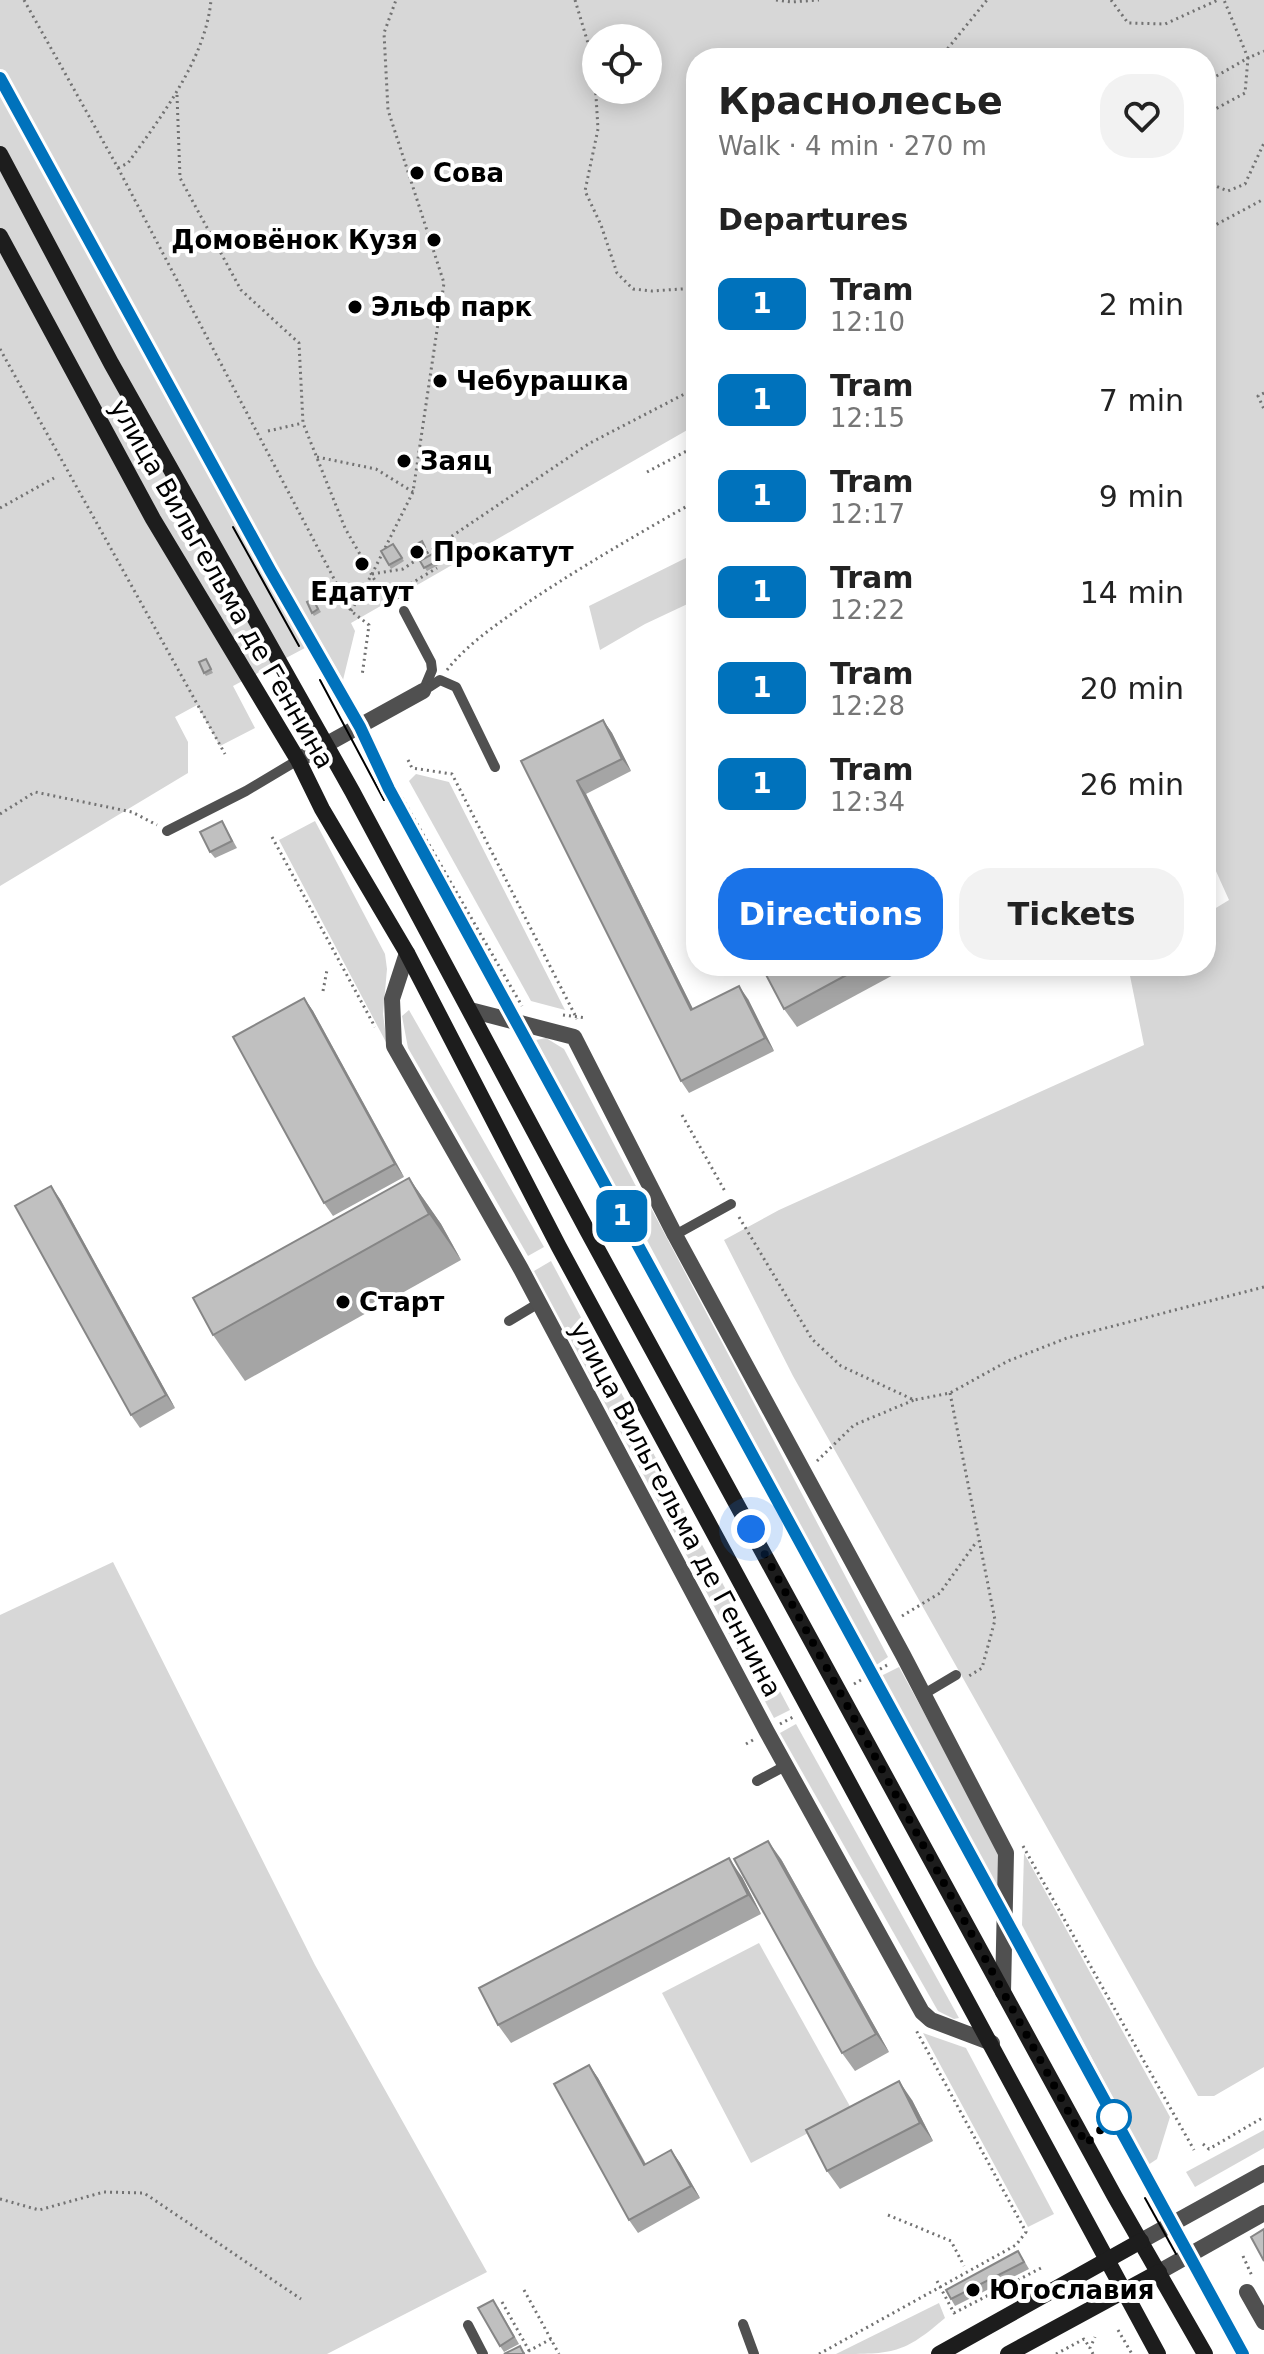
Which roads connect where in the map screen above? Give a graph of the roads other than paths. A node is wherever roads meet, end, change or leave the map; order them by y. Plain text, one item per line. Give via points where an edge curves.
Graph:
1 (0, 154) edge
2 (0, 236) edge
3 (404, 611) road end
4 (423, 691) junction
5 (326, 746) junction
6 (298, 760) junction
7 (495, 767) dead end
8 (167, 831) road end
9 (407, 953) junction
10 (470, 1010) junction
11 (731, 1204) road end
12 (675, 1235) junction
13 (539, 1303) junction
14 (509, 1321) dead end
15 (956, 1675) dead end
16 (924, 1694) junction
17 (787, 1765) junction
18 (757, 1781) dead end
19 (1003, 1992) junction
20 (992, 2043) junction
21 (1264, 2173) edge
22 (1264, 2213) edge
23 (1141, 2241) junction
24 (1107, 2260) junction
25 (1159, 2272) junction
26 (1123, 2292) junction
27 (1247, 2292) dead end
28 (1264, 2322) edge
29 (743, 2324) dead end
30 (468, 2325) dead end
31 (483, 2354) edge
32 (754, 2354) edge
33 (939, 2354) edge
34 (1008, 2354) edge
35 (1158, 2354) edge
36 (1205, 2354) edge

1 - 5 main road, улица Вильгельма де Геннина
2 - 6 main road, улица Вильгельма де Геннина via 153,519
3 - 4 lane via 431,662
4 - 5 street
4 - 7 lane via 440,680 456,687
5 - 6 street
5 - 10 main road, улица Вильгельма де Геннина
6 - 8 lane
6 - 9 main road, улица Вильгельма де Геннина
9 - 13 street, улица Вильгельма де Геннина via 392,999 394,1046
9 - 20 main road, улица Вильгельма де Геннина via 559,1247
10 - 12 street via 574,1037
10 - 19 main road, улица Вильгельма де Геннина
11 - 12 lane
12 - 16 street
13 - 14 lane
13 - 17 street, улица Вильгельма де Геннина
15 - 16 lane
16 - 19 street via 1006,1853
17 - 18 lane
17 - 20 street, улица Вильгельма де Геннина via 922,2012
19 - 23 main road, улица Вильгельма де Геннина
20 - 24 main road, улица Вильгельма де Геннина
21 - 23 street
22 - 25 street
23 - 24 main road
23 - 25 main road, улица Вильгельма де Геннина
24 - 26 main road, улица Вильгельма де Геннина
24 - 33 main road
25 - 26 main road
25 - 36 main road, улица Вильгельма де Геннина
26 - 34 main road
26 - 35 main road, улица Вильгельма де Геннина
27 - 28 street
29 - 32 lane
30 - 31 lane

